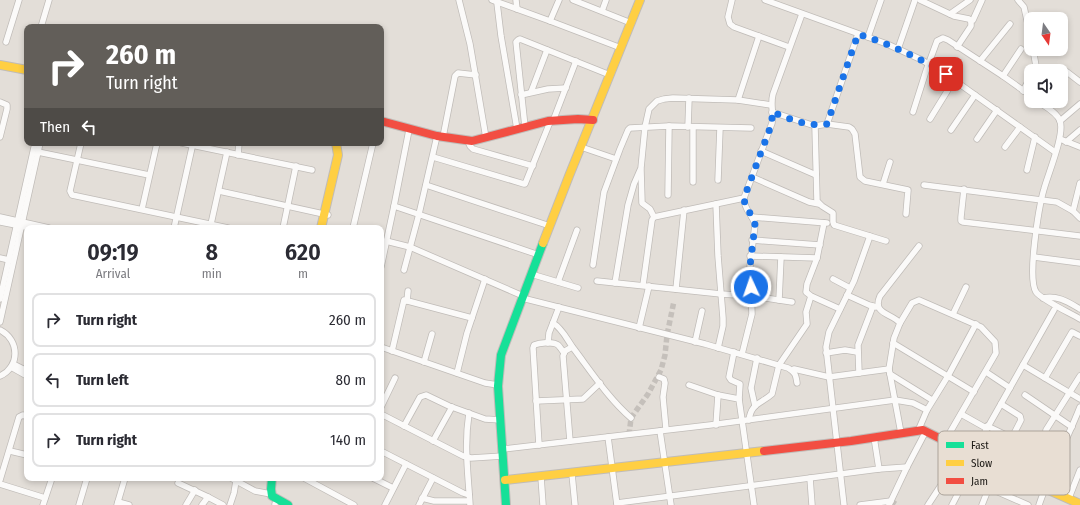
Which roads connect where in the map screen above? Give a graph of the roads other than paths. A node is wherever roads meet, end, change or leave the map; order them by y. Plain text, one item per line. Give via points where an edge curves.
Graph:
1 (18, 0) edge
2 (50, 0) edge
3 (459, 0) edge
4 (516, 0) edge
5 (559, 0) edge
6 (573, 0) edge
7 (606, 0) edge
8 (640, 0) edge
9 (732, 0) edge
10 (765, 0) edge
11 (881, 0) edge
12 (915, 0) edge
13 (970, 0) edge
14 (982, 0) edge
15 (1018, 0) edge
16 (495, 1) edge
17 (773, 1) edge
18 (923, 1) edge
19 (583, 2) edge
20 (514, 8) junction
21 (602, 11) junction
22 (1025, 12) edge
23 (802, 14) junction
24 (950, 14) junction
25 (973, 20) dead end
26 (550, 21) junction
27 (631, 23) junction
28 (42, 24) edge
29 (1010, 24) dead end
30 (858, 34) junction
31 (759, 36) junction
32 (868, 37) junction
33 (6, 42) dead end
34 (957, 46) junction
35 (789, 47) junction
36 (621, 48) junction
37 (898, 49) junction
38 (1020, 49) dead end
39 (547, 50) junction
40 (0, 60) edge
41 (576, 61) junction
42 (980, 61) junction
43 (0, 64) edge
44 (24, 64) edge
45 (929, 64) junction
46 (24, 69) edge
47 (1068, 73) edge
48 (476, 75) junction
49 (610, 75) junction
50 (1003, 76) junction
51 (954, 80) junction
52 (1080, 82) edge
53 (566, 88) junction
54 (1023, 91) edge
55 (531, 92) junction
56 (521, 95) junction
57 (976, 95) junction
58 (689, 98) junction
59 (738, 100) junction
60 (0, 102) edge
61 (1080, 104) edge
62 (771, 105) junction
63 (1050, 108) edge
64 (997, 110) junction
65 (772, 112) junction
66 (913, 112) dead end
67 (930, 119) dead end
68 (593, 120) junction
69 (1060, 121) junction
70 (384, 122) edge
71 (552, 122) junction
72 (827, 124) junction
73 (669, 126) junction
74 (815, 126) junction
75 (644, 127) junction
76 (690, 127) junction
77 (1020, 127) junction
78 (521, 128) junction
79 (720, 128) junction
80 (751, 128) dead end
81 (409, 130) junction
82 (951, 130) dead end
83 (1080, 130) edge
84 (0, 137) edge
85 (440, 137) junction
86 (1035, 137) junction
87 (486, 138) junction
88 (977, 139) dead end
89 (1060, 139) junction
90 (468, 141) junction
91 (1066, 142) junction
92 (34, 146) edge
93 (39, 146) edge
94 (80, 146) edge
95 (156, 146) edge
96 (193, 146) edge
97 (202, 146) edge
98 (239, 146) edge
99 (336, 146) edge
100 (342, 146) edge
101 (372, 146) edge
102 (581, 147) junction
103 (1080, 147) edge
104 (1005, 148) dead end
105 (761, 151) junction
106 (38, 152) junction
107 (227, 152) junction
108 (1055, 152) junction
109 (238, 155) junction
110 (433, 157) junction
111 (76, 160) junction
112 (616, 160) junction
113 (890, 162) dead end
114 (296, 166) junction
115 (533, 166) junction
116 (641, 168) junction
117 (312, 170) dead end
118 (1027, 170) dead end
119 (149, 175) junction
120 (816, 175) junction
121 (752, 177) junction
122 (718, 180) dead end
123 (693, 182) dead end
124 (1080, 183) edge
125 (883, 184) junction
126 (426, 185) junction
127 (924, 185) dead end
128 (964, 189) junction
129 (219, 191) junction
130 (668, 195) dead end
131 (744, 198) junction
132 (1042, 199) junction
133 (716, 204) junction
134 (819, 204) junction
135 (288, 206) junction
136 (394, 206) junction
137 (142, 209) junction
138 (684, 210) junction
139 (1073, 211) junction
140 (326, 214) junction
141 (420, 214) junction
142 (906, 214) dead end
143 (0, 217) edge
144 (654, 217) junction
145 (752, 217) junction
146 (176, 218) junction
147 (1080, 218) edge
148 (0, 222) edge
149 (824, 223) junction
150 (19, 224) junction
151 (211, 224) junction
152 (833, 224) junction
153 (26, 225) edge
154 (175, 225) edge
155 (215, 225) edge
156 (284, 225) edge
157 (322, 225) edge
158 (326, 225) edge
159 (354, 225) edge
160 (24, 226) edge
161 (550, 226) junction
162 (577, 230) dead end
163 (1037, 230) junction
164 (870, 236) junction
165 (1080, 236) edge
166 (752, 240) junction
167 (386, 241) junction
168 (886, 241) dead end
169 (820, 245) junction
170 (919, 246) dead end
171 (410, 247) junction
172 (384, 251) edge
173 (539, 254) junction
174 (750, 256) junction
175 (781, 257) junction
176 (1034, 257) junction
177 (0, 258) edge
178 (817, 258) junction
179 (9, 260) junction
180 (1080, 263) edge
181 (593, 265) dead end
182 (404, 270) dead end
183 (531, 274) junction
184 (485, 279) junction
185 (833, 279) dead end
186 (597, 280) dead end
187 (558, 282) junction
188 (615, 283) junction
189 (646, 285) junction
190 (966, 287) dead end
191 (578, 288) dead end
192 (850, 288) junction
193 (676, 289) junction
194 (408, 291) dead end
195 (721, 294) junction
196 (847, 295) junction
197 (752, 296) junction
198 (811, 296) junction
199 (523, 297) junction
200 (1043, 298) junction
201 (0, 299) edge
202 (779, 300) junction
203 (407, 301) junction
204 (1080, 301) edge
205 (792, 302) dead end
206 (558, 307) junction
207 (876, 307) junction
208 (840, 309) junction
209 (1080, 309) edge
210 (1054, 310) dead end
211 (702, 311) dead end
212 (953, 314) junction
213 (472, 318) junction
214 (1080, 320) edge
215 (0, 322) edge
216 (553, 323) junction
217 (900, 323) junction
218 (976, 324) junction
219 (639, 328) junction
220 (0, 330) edge
221 (432, 334) dead end
222 (1080, 336) edge
223 (696, 342) junction
224 (548, 343) junction
225 (893, 343) junction
226 (572, 347) junction
227 (384, 348) edge
228 (718, 348) junction
229 (392, 351) junction
230 (734, 352) junction
231 (857, 352) junction
232 (564, 353) junction
233 (826, 353) junction
234 (742, 354) junction
235 (757, 358) junction
236 (424, 362) junction
237 (1023, 365) junction
238 (12, 366) junction
239 (779, 366) junction
240 (794, 369) dead end
241 (24, 370) edge
242 (890, 372) junction
243 (986, 372) junction
244 (457, 373) junction
245 (24, 374) edge
246 (859, 374) junction
247 (0, 376) edge
248 (948, 376) junction
249 (1080, 376) edge
250 (658, 377) dead end
251 (829, 377) junction
252 (395, 378) dead end
253 (1045, 378) junction
254 (600, 383) junction
255 (797, 383) dead end
256 (498, 385) junction
257 (689, 385) dead end
258 (1010, 388) junction
259 (974, 392) junction
260 (1069, 393) junction
261 (718, 395) junction
262 (1025, 395) dead end
263 (567, 399) junction
264 (739, 399) junction
265 (1080, 399) edge
266 (895, 400) junction
267 (932, 400) junction
268 (384, 401) edge
269 (536, 401) junction
270 (1001, 404) junction
271 (755, 406) junction
272 (452, 407) junction
273 (1080, 407) edge
274 (833, 409) junction
275 (927, 410) junction
276 (469, 413) junction
277 (961, 414) junction
278 (24, 415) edge
279 (384, 416) edge
280 (1056, 416) junction
281 (631, 418) dead end
282 (501, 420) junction
283 (746, 421) junction
284 (716, 425) junction
285 (404, 426) junction
286 (1072, 426) junction
287 (987, 427) junction
288 (666, 429) junction
289 (660, 431) junction
290 (922, 431) junction
291 (952, 431) edge
292 (985, 431) edge
293 (996, 431) edge
294 (1015, 431) edge
295 (1046, 431) edge
296 (1070, 431) edge
297 (901, 433) junction
298 (608, 437) junction
299 (874, 437) junction
300 (938, 438) edge
301 (433, 441) junction
302 (570, 441) junction
303 (837, 442) junction
304 (540, 445) junction
305 (10, 451) junction
306 (503, 452) junction
307 (384, 453) edge
308 (748, 453) junction
309 (24, 454) edge
310 (466, 457) junction
311 (665, 463) junction
312 (406, 464) junction
313 (908, 467) junction
314 (612, 469) junction
315 (879, 470) junction
316 (1080, 470) edge
317 (572, 474) junction
318 (841, 474) junction
319 (541, 477) junction
320 (433, 478) junction
321 (810, 478) junction
322 (0, 480) edge
323 (505, 480) junction
324 (51, 481) edge
325 (86, 481) edge
326 (124, 481) edge
327 (233, 481) edge
328 (237, 481) edge
329 (267, 481) edge
330 (271, 481) edge
331 (315, 481) edge
332 (379, 481) edge
333 (0, 484) edge
334 (178, 484) dead end
335 (752, 485) junction
336 (393, 488) junction
337 (195, 490) junction
338 (938, 490) edge
339 (268, 493) junction
340 (957, 495) edge
341 (986, 495) edge
342 (1005, 495) edge
343 (1042, 495) edge
344 (1062, 495) edge
345 (669, 496) junction
346 (208, 497) junction
347 (46, 498) junction
348 (422, 498) junction
349 (1069, 498) junction
350 (469, 500) edge
351 (118, 503) edge
352 (890, 503) edge
353 (280, 504) edge
354 (617, 504) edge
355 (1080, 504) edge
356 (43, 505) edge
357 (79, 505) edge
358 (129, 505) edge
359 (186, 505) edge
360 (202, 505) edge
361 (223, 505) edge
362 (232, 505) edge
363 (354, 505) edge
364 (384, 505) edge
365 (419, 505) edge
366 (506, 505) edge
367 (543, 505) edge
368 (575, 505) edge
369 (671, 505) edge
370 (754, 505) edge
371 (812, 505) edge
372 (844, 505) edge
373 (860, 505) edge
374 (928, 505) edge
375 (952, 505) edge
376 (982, 505) edge
377 (1028, 505) edge
378 (1039, 505) edge

1 - 33 street
2 - 28 street
3 - 48 street
4 - 20 street
5 - 26 street
6 - 19 street
7 - 21 street
8 - 27 street
9 - 31 street via 728,17 730,24
10 - 17 street
11 - 32 street
12 - 37 street
13 - 24 street
14 - 25 street
15 - 22 street
16 - 20 street
16 - 78 street
17 - 23 street
18 - 24 street
19 - 21 street
20 - 26 street
21 - 27 street
23 - 30 street
23 - 35 street
24 - 34 street via 969,19 971,22 971,26
26 - 36 street
27 - 36 street
29 - 42 street
30 - 32 street
30 - 72 street
31 - 35 street
31 - 59 street
32 - 37 street
34 - 42 street
34 - 45 street via 948,40 940,39
35 - 62 street
36 - 49 street
37 - 45 street
38 - 50 street
39 - 41 street
39 - 55 street
39 - 56 street via 520,39 516,42
40 - 44 street
41 - 49 street
41 - 53 street
42 - 50 street
43 - 46 street
45 - 51 street
45 - 66 street
47 - 52 street
48 - 85 street via 458,73 455,76
48 - 87 street
49 - 68 street
50 - 54 street
51 - 57 street
51 - 67 street
53 - 55 street
53 - 71 street
55 - 56 street
56 - 78 street
57 - 64 street
57 - 82 street
58 - 59 street
58 - 75 street via 664,98 658,101 649,109
58 - 76 street
59 - 62 street
60 - 84 street via 7,105 8,109
61 - 69 street
62 - 65 street
63 - 69 street
64 - 77 street
64 - 88 street
65 - 74 street
65 - 105 street via 772,123
68 - 71 street via 582,118
68 - 102 street
69 - 89 street
70 - 81 street
71 - 78 street
71 - 115 street
72 - 74 street
72 - 125 street via 852,129 856,134 860,178
73 - 75 street
73 - 76 street
73 - 130 street
74 - 120 street
75 - 112 street via 628,130
75 - 116 street
76 - 79 street
76 - 123 street
77 - 86 street
77 - 104 street
78 - 87 street
79 - 80 street
79 - 122 street
81 - 85 street
81 - 136 street
83 - 91 street
85 - 90 street
85 - 110 street
86 - 108 street
86 - 118 street
87 - 90 street
89 - 91 street
89 - 108 street
90 - 115 street via 473,149
91 - 103 street
92 - 150 street
93 - 106 street
94 - 111 street
95 - 119 street
96 - 146 street
97 - 107 street
98 - 109 street
99 - 140 street via 338,155
100 - 140 street via 343,156
101 - 159 street
102 - 112 street
102 - 161 street
105 - 120 street
105 - 121 street
106 - 111 street
106 - 150 street
107 - 109 street
107 - 129 street
108 - 132 street
109 - 114 street
110 - 115 street via 524,184
110 - 126 street
111 - 119 street
111 - 137 street via 71,193
112 - 181 street via 604,192
113 - 125 street
114 - 117 street
114 - 135 street
116 - 144 street via 641,200
116 - 188 street via 628,205
119 - 137 street
120 - 134 street
121 - 131 street
121 - 134 street
124 - 139 street
125 - 142 street via 908,190
126 - 141 street
126 - 161 street
127 - 128 street
128 - 132 street
128 - 163 street via 961,217 963,222
129 - 135 street
129 - 151 street
131 - 133 street
131 - 145 street via 746,208
132 - 139 street via 1060,203
132 - 163 street
133 - 138 street
133 - 195 street
134 - 152 street via 833,213
135 - 140 street
135 - 156 street
136 - 141 street
136 - 167 street
137 - 146 street
138 - 144 street
138 - 193 street
139 - 147 street
140 - 157 street
140 - 158 street
141 - 171 street
141 - 173 street
143 - 150 street
144 - 189 street
145 - 149 street
145 - 166 street via 755,225
146 - 151 street
146 - 154 street
148 - 150 street
149 - 152 street
149 - 169 street
150 - 153 street
150 - 160 street
150 - 179 street
150 - 215 street
151 - 155 street
152 - 164 street
161 - 173 street
162 - 187 street
163 - 165 street
163 - 176 street
164 - 168 street
164 - 192 street
166 - 169 street
166 - 174 street
167 - 171 street
167 - 172 street
169 - 178 street
170 - 207 street via 880,296
171 - 182 street
171 - 184 street
173 - 183 street
174 - 175 street
174 - 197 street
175 - 178 street
175 - 202 street
176 - 180 street
176 - 200 street via 1033,286
177 - 179 street
178 - 198 street via 806,288
179 - 201 street
183 - 187 street
183 - 199 street
184 - 199 street
184 - 213 street
185 - 192 street
186 - 188 street
187 - 191 street
188 - 189 street
189 - 193 street
189 - 219 street
190 - 212 street
192 - 196 street
193 - 195 street
194 - 203 street
195 - 197 street
195 - 228 street via 723,326
196 - 207 street
196 - 208 street
197 - 202 street
197 - 234 street via 750,325
198 - 208 street
198 - 239 street via 806,312 807,324
199 - 206 street
199 - 256 street via 501,355
200 - 209 street via 1051,296
200 - 214 street
202 - 205 street
203 - 213 street
203 - 229 street via 404,300
204 - 209 street
206 - 216 street
206 - 219 street
207 - 217 street
207 - 231 street via 860,339
208 - 233 street via 829,332
210 - 237 street
211 - 223 street
212 - 217 street via 916,300
212 - 218 street
213 - 244 street
216 - 224 street
216 - 226 street via 564,333
217 - 225 street
218 - 243 street via 993,339 996,348
218 - 248 street
219 - 223 street
220 - 238 street via 9,336 13,344 15,356
221 - 236 street
222 - 253 street via 1072,332
223 - 228 street
224 - 232 street via 557,344
224 - 269 street via 537,343 533,348
225 - 242 street
225 - 248 street
226 - 232 street
226 - 254 street
227 - 229 street
228 - 230 street
229 - 236 street
230 - 234 street
230 - 264 street via 730,380 740,384
231 - 233 street via 845,350
231 - 246 street
232 - 263 street
233 - 251 street
234 - 235 street
235 - 239 street
235 - 271 street via 751,388
236 - 244 street
237 - 253 street
237 - 258 street
238 - 241 street
238 - 245 street
238 - 247 street
239 - 255 street via 793,371
239 - 271 street via 772,394
240 - 251 street
242 - 246 street
242 - 266 street
242 - 267 street
243 - 258 street
243 - 259 street
244 - 256 street
246 - 251 street
248 - 259 street
248 - 267 street
249 - 260 street
250 - 288 street via 665,382 663,397
251 - 274 street
252 - 268 street
253 - 260 street
254 - 263 street via 583,399
254 - 281 street
256 - 282 street
257 - 261 street
258 - 270 street
259 - 277 street
260 - 265 street
260 - 280 street
261 - 264 street
261 - 284 street
262 - 280 street
263 - 269 street
263 - 302 street
264 - 283 street
266 - 274 street
266 - 275 street via 909,402
266 - 297 street
267 - 275 street
269 - 304 street
270 - 287 street
270 - 294 street via 1021,418
271 - 283 street
272 - 276 street
272 - 285 street via 424,395 420,397
272 - 301 street
273 - 286 street
274 - 283 street
274 - 303 street
275 - 290 street
276 - 282 street via 485,419
276 - 310 street
277 - 287 street
277 - 291 street
278 - 305 street via 19,417
279 - 285 street
280 - 286 street
280 - 295 street
282 - 306 street
283 - 284 street
283 - 308 street
284 - 288 street
285 - 301 street
286 - 296 street
287 - 292 street
287 - 293 street
288 - 289 street
289 - 298 street
289 - 311 street
290 - 297 street
290 - 300 street
290 - 313 street
297 - 299 street
298 - 302 street
298 - 314 street
299 - 303 street
299 - 315 street
301 - 310 street
302 - 304 street
303 - 308 street
303 - 318 street
304 - 306 street
305 - 309 street
305 - 322 street
306 - 310 street
306 - 323 street
307 - 312 street
308 - 311 street
308 - 335 street
310 - 350 street
311 - 314 street
311 - 345 street
312 - 320 street
312 - 336 street
313 - 315 street
313 - 352 street
314 - 317 street
314 - 354 street
315 - 318 street
316 - 349 street
317 - 319 street
317 - 368 street
318 - 321 street
318 - 372 street
319 - 323 street
319 - 367 street
320 - 348 street
320 - 350 street via 462,493
321 - 335 street
321 - 371 street
323 - 366 street
324 - 347 street
325 - 357 street
326 - 351 street
327 - 362 street
328 - 339 street via 255,491
329 - 339 street
330 - 339 street
331 - 363 street
332 - 336 street
333 - 347 street
334 - 337 street
335 - 345 street
335 - 370 street
336 - 364 street
337 - 346 street
337 - 359 street
338 - 374 street
339 - 353 street via 268,499
340 - 375 street
341 - 376 street
342 - 377 street
343 - 378 street
344 - 349 street
345 - 354 street
345 - 369 street
346 - 360 street
346 - 361 street
347 - 356 street
348 - 350 street via 434,501
348 - 365 street
349 - 355 street
351 - 358 street
352 - 373 street

